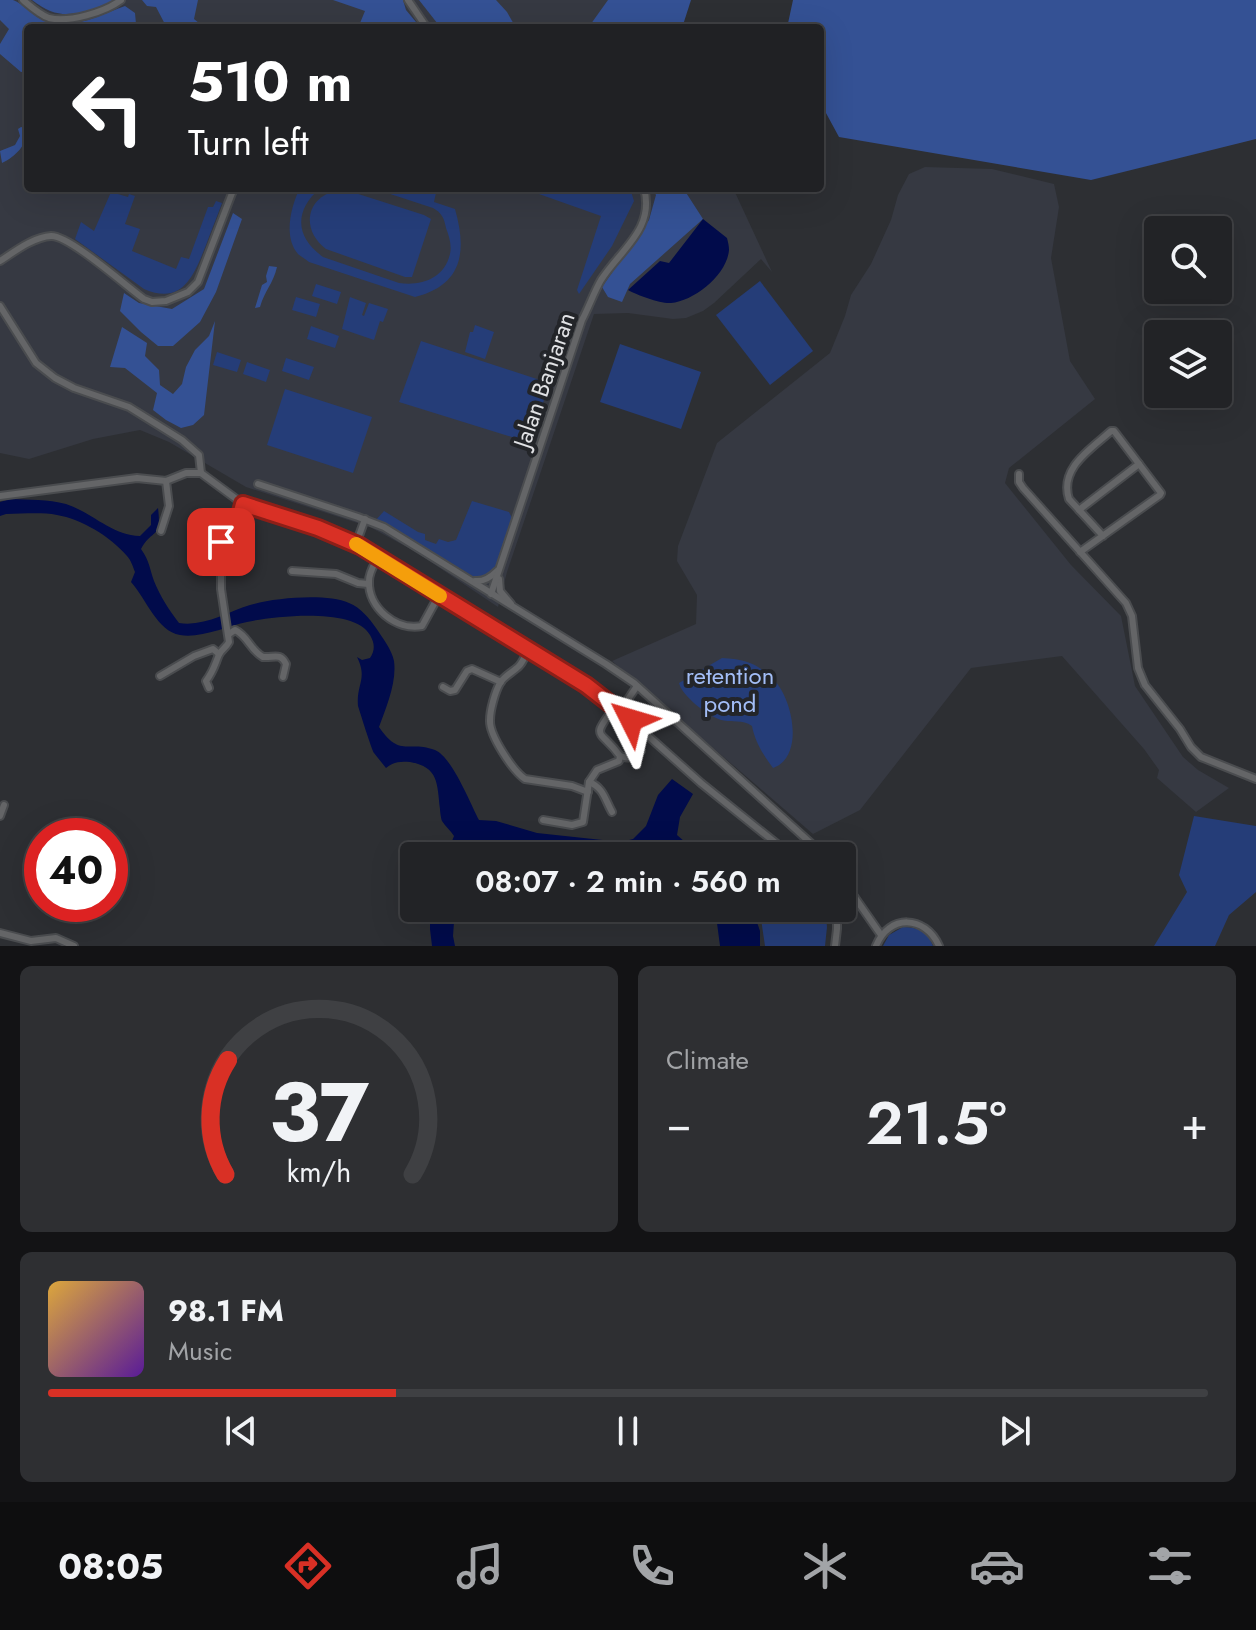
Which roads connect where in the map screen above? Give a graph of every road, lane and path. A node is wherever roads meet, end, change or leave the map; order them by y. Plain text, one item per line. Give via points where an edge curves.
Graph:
1 (23, 0) edge
2 (121, 0) edge
3 (408, 0) edge
4 (424, 24) edge
5 (233, 192) edge
6 (645, 192) edge
7 (0, 261) edge
8 (0, 306) edge
9 (1139, 464) junction
10 (201, 473) junction
11 (1019, 474) dead end
12 (166, 481) junction
13 (258, 484) dead end
14 (0, 496) edge
15 (243, 504) junction
16 (1079, 510) junction
17 (365, 519) junction
18 (161, 531) dead end
19 (1103, 536) junction
20 (356, 544) junction
21 (1080, 552) junction
22 (378, 557) junction
23 (500, 567) junction
24 (292, 571) dead end
25 (472, 581) junction
26 (368, 584) junction
27 (491, 594) junction
28 (439, 595) junction
29 (513, 607) junction
30 (228, 631) junction
31 (528, 650) junction
32 (219, 654) junction
33 (160, 676) dead end
34 (283, 677) dead end
35 (501, 682) junction
36 (637, 686) junction
37 (443, 687) dead end
38 (209, 688) dead end
39 (618, 709) junction
40 (641, 751) dead end
41 (620, 756) junction
42 (1256, 779) edge
43 (589, 782) junction
44 (588, 792) junction
45 (4, 805) dead end
46 (612, 812) dead end
47 (0, 816) edge
48 (543, 820) dead end
49 (775, 842) edge
50 (810, 842) edge
51 (856, 899) edge
52 (837, 922) edge
53 (0, 933) edge
54 (881, 935) junction
55 (74, 946) edge
56 (835, 946) edge
57 (876, 946) edge
58 (939, 946) edge

1 - 2 street via 48,18 75,19
3 - 4 street
5 - 7 street via 201,278 188,292 166,301 144,299 54,235
6 - 23 street, Jalan Banjaran via 645,219 599,285 582,320
8 - 10 street via 36,363 74,388 129,407 182,440 199,455
9 - 16 street
9 - 16 street via 1111,431 1067,478 1067,495
9 - 19 street via 1161,493
10 - 12 street
10 - 15 street
11 - 21 street via 1023,488
12 - 14 street via 137,478
12 - 18 street via 169,506
13 - 17 street
15 - 20 street
15 - 30 street via 239,519 221,542
16 - 19 street
17 - 20 street
17 - 25 street
19 - 21 street
20 - 22 street
21 - 42 street via 1126,603 1145,685 1191,747 1201,757
22 - 26 street
22 - 28 street
23 - 25 street via 481,582
23 - 27 street, Jalan Banjaran
23 - 29 street via 500,591
24 - 26 street via 336,574
25 - 27 street
26 - 28 street via 380,611 408,627 422,626
27 - 29 street
28 - 31 street
29 - 36 street
30 - 32 street via 228,645
30 - 34 street via 239,632 263,657 283,658
31 - 35 street
31 - 39 street
32 - 33 street via 213,649 198,654
32 - 38 street via 206,681
35 - 37 street via 472,669 455,690
35 - 44 street via 491,728 521,776
36 - 39 street
36 - 50 street
39 - 41 street via 599,733
39 - 49 street
40 - 41 street via 632,759
41 - 43 street via 615,764 597,770
43 - 44 street
43 - 46 street via 598,785
44 - 48 street via 583,822
45 - 47 street
51 - 54 street
52 - 56 street
53 - 55 street via 31,941 56,938
54 - 57 street
54 - 58 street via 899,923 917,924 927,928

